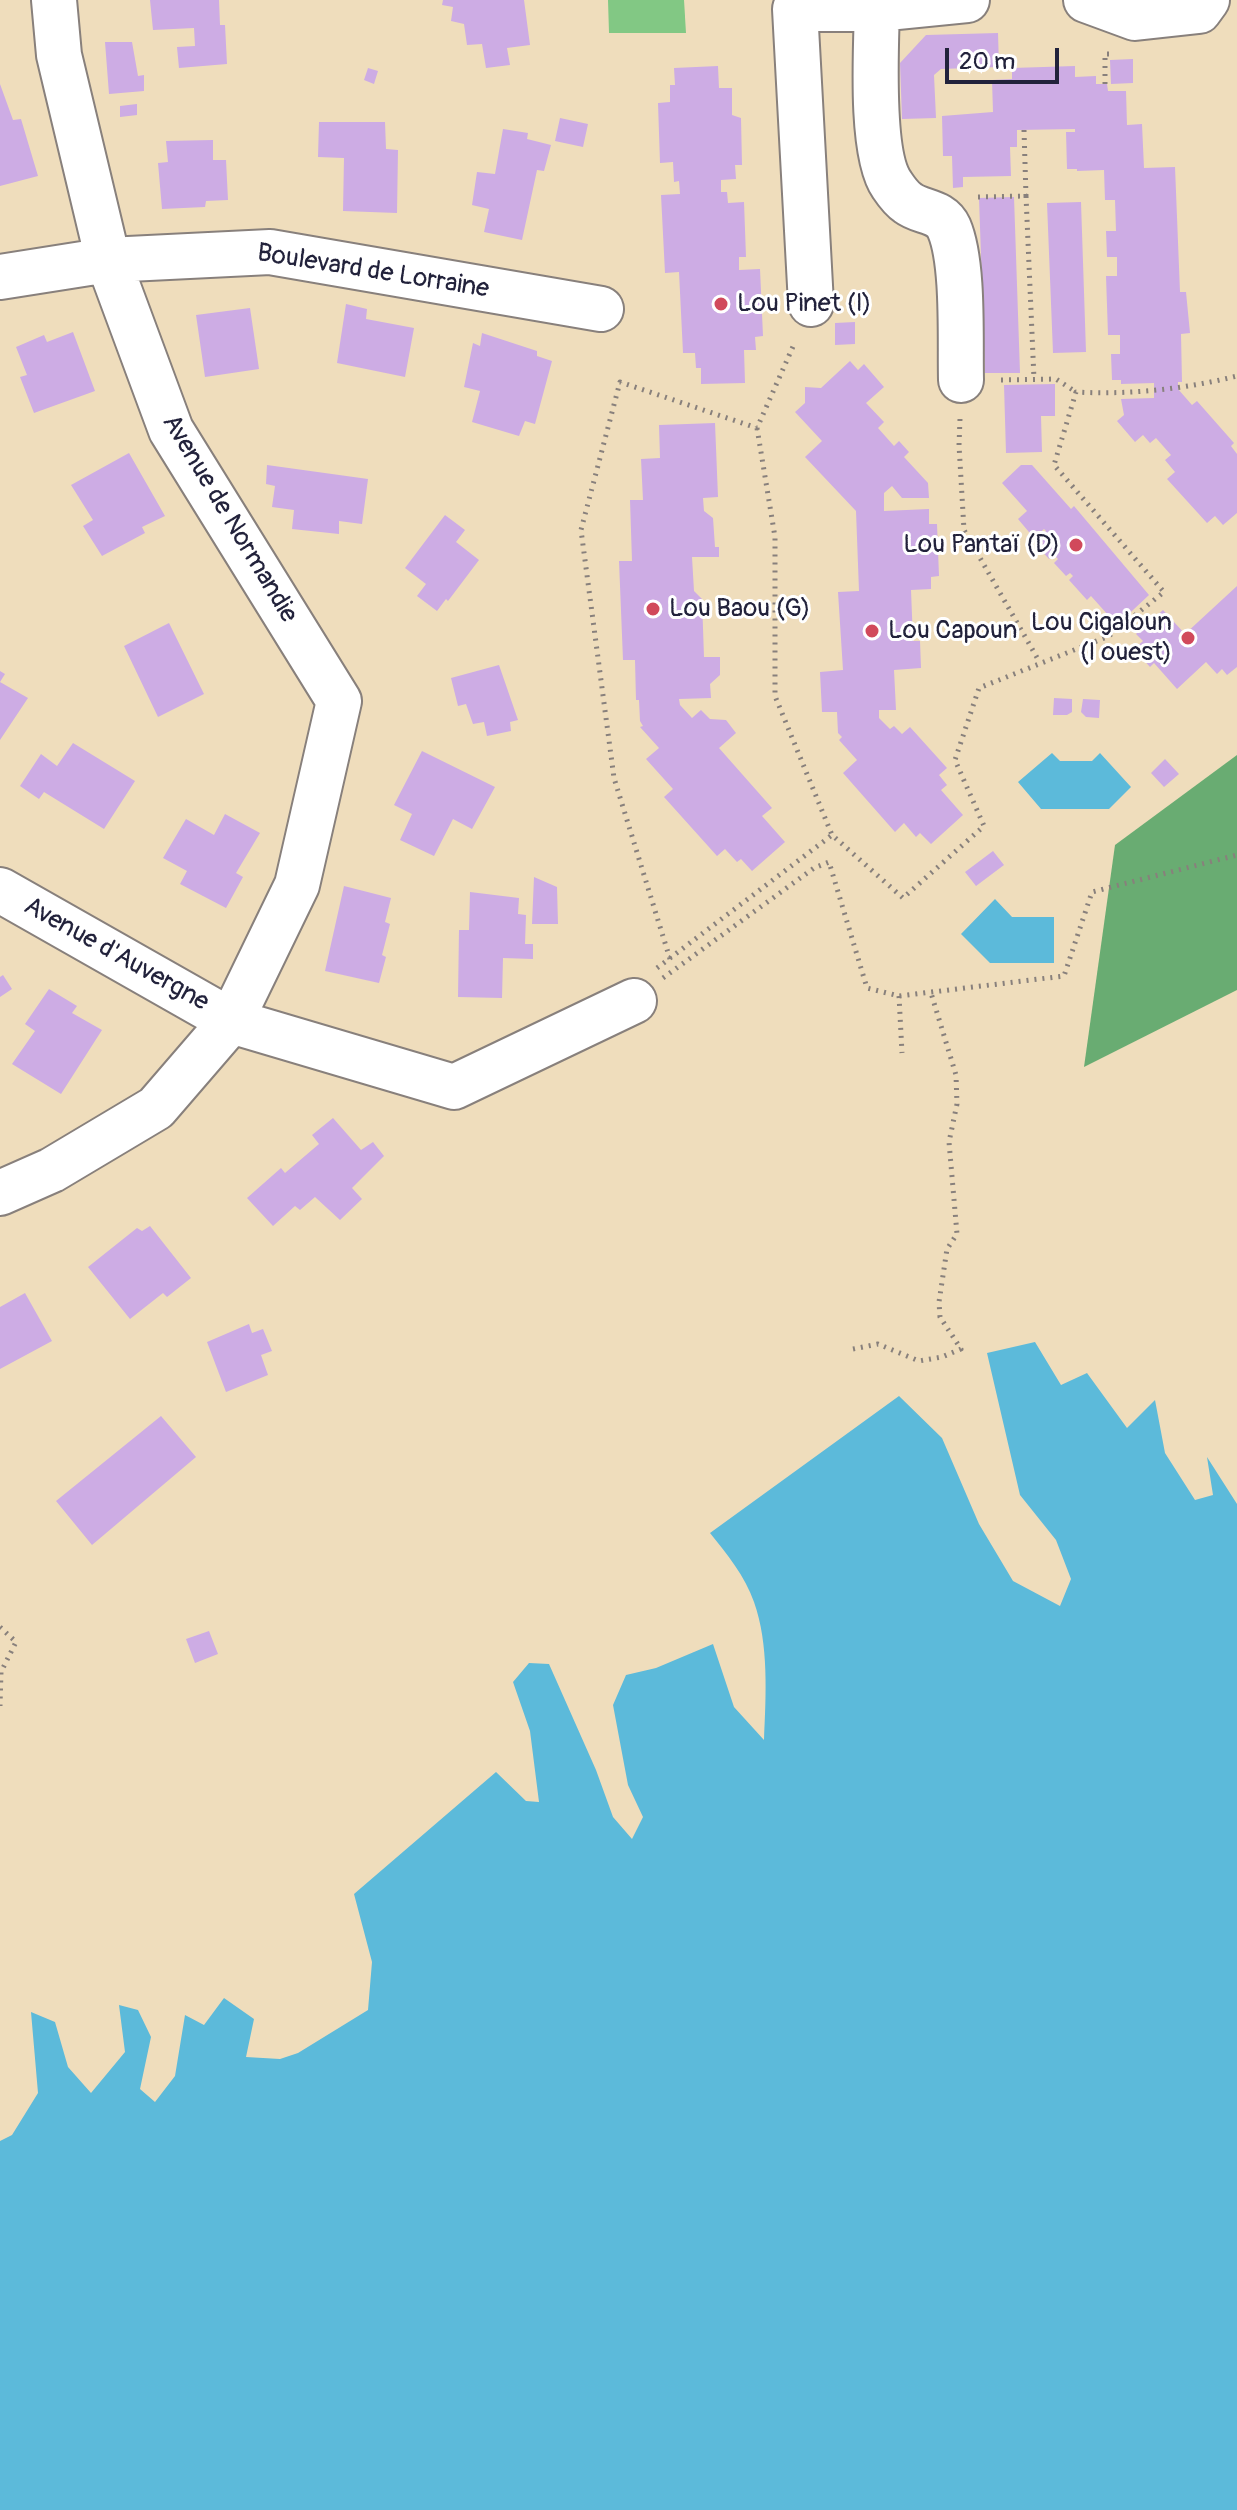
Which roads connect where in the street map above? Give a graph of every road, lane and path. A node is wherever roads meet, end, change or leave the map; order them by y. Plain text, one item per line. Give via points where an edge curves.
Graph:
1 (54, 0) edge
2 (967, 0) edge
3 (1086, 0) edge
4 (1207, 0) edge
5 (787, 4) edge
6 (877, 9) junction
7 (1120, 54) dead end
8 (1105, 84) dead end
9 (1024, 130) dead end
10 (1026, 196) junction
11 (981, 197) dead end
12 (108, 260) junction
13 (0, 277) edge
14 (811, 304) joint
15 (601, 309) dead end
16 (1237, 376) edge
17 (1024, 379) dead end
18 (1034, 379) junction
19 (961, 380) joint
20 (1076, 392) junction
21 (757, 428) junction
22 (1039, 661) junction
23 (832, 835) junction
24 (1237, 855) edge
25 (0, 890) edge
26 (670, 959) junction
27 (931, 993) junction
28 (899, 996) junction
29 (634, 1001) junction
30 (231, 1021) junction
31 (902, 1053) dead end
32 (0, 1193) edge
33 (853, 1349) dead end
34 (0, 1627) edge
35 (0, 1706) edge

1 - 12 street, Avenue de Normandie via 59,55
2 - 6 street
3 - 4 street via 1135,18 1199,11
5 - 6 street
5 - 14 street
6 - 19 street via 875,91 882,164 907,203 947,223 956,248
7 - 8 path via 1105,54
9 - 10 path
10 - 11 path
10 - 18 path
12 - 13 street, Boulevard de Lorraine
12 - 15 street, Boulevard de Lorraine via 270,252
12 - 30 street, Avenue de Normandie via 171,430 339,701 297,885
14 - 21 path
16 - 20 path via 1203,385
17 - 18 path
18 - 20 path via 1056,379
19 - 22 path via 964,530
20 - 22 path via 1054,465 1164,592 1109,636
21 - 23 path via 775,537 775,696
21 - 26 path via 620,382 581,530 614,778
22 - 23 path via 979,688 955,760 984,826 903,898
23 - 26 path
24 - 27 path via 1092,892 1064,976
25 - 30 street, Avenue d'Auvergne
26 - 29 path via 647,976
27 - 28 path
27 - 33 path via 956,1075 957,1104 949,1142 957,1234 947,1249 940,1317 961,1349 919,1361 878,1344
28 - 29 path via 867,988 829,862
28 - 31 path
29 - 30 street, Avenue d'Auvergne via 454,1087
30 - 32 street, Avenue de Normandie via 156,1108 52,1170
34 - 35 path via 16,1642 1,1672

